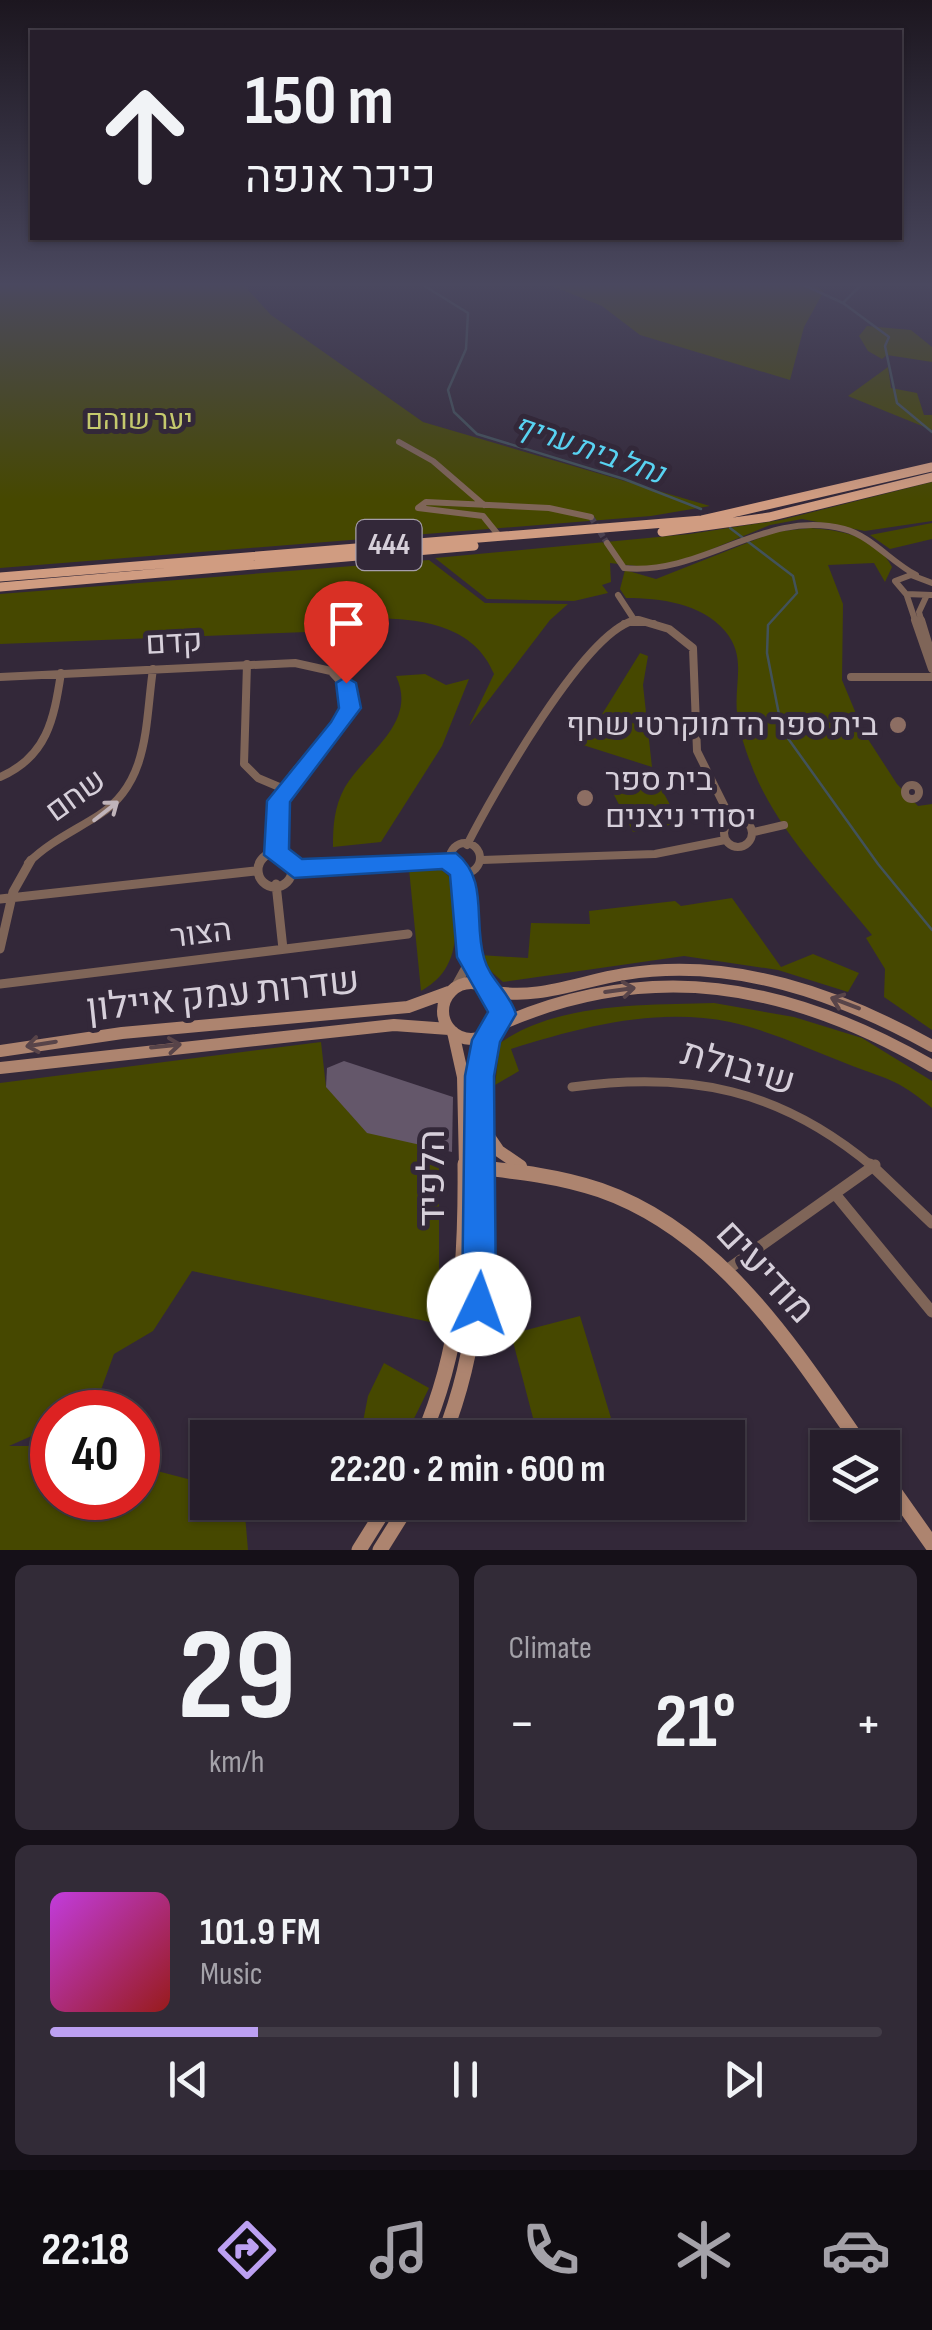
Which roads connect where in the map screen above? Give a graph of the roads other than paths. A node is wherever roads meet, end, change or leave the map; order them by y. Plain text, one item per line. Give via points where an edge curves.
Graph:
1 (400, 442) dead end
2 (932, 467) edge
3 (932, 477) edge
4 (484, 505) junction
5 (591, 517) dead end
6 (500, 536) junction
7 (607, 542) tunnel mouth
8 (896, 563) junction
9 (916, 576) junction
10 (0, 577) edge
11 (897, 578) junction
12 (930, 581) edge
13 (0, 587) edge
14 (904, 593) junction
15 (618, 595) dead end
16 (929, 596) edge
17 (636, 621) junction
18 (932, 656) edge
19 (247, 664) junction
20 (153, 670) junction
21 (932, 673) edge
22 (61, 674) junction
23 (851, 677) dead end
24 (0, 678) edge
25 (0, 777) edge
26 (932, 786) edge
27 (284, 788) junction
28 (919, 790) dead end
29 (732, 821) junction
30 (784, 825) dead end
31 (754, 832) junction
32 (725, 840) junction
33 (467, 846) junction
34 (276, 855) junction
35 (447, 860) junction
36 (482, 860) junction
37 (294, 868) junction
38 (255, 870) junction
39 (462, 872) junction
40 (276, 884) junction
41 (13, 898) junction
42 (0, 899) edge
43 (408, 934) dead end
44 (0, 949) edge
45 (283, 949) junction
46 (470, 957) junction
47 (0, 984) edge
48 (452, 990) junction
49 (489, 990) junction
50 (493, 1029) junction
51 (451, 1031) junction
52 (932, 1046) edge
53 (0, 1051) edge
54 (932, 1066) edge
55 (0, 1068) edge
56 (572, 1087) dead end
57 (480, 1117) junction
58 (875, 1165) junction
59 (473, 1167) junction
60 (526, 1169) junction
61 (834, 1194) junction
62 (932, 1223) edge
63 (728, 1269) junction
64 (932, 1312) edge
65 (430, 1420) edge
66 (449, 1420) edge
67 (851, 1430) edge
68 (900, 1500) edge
69 (378, 1520) edge
70 (399, 1520) edge
71 (932, 1545) edge
72 (359, 1550) edge
73 (380, 1550) edge

1 - 4 street
2 - 6 main road, 444 via 715,518
3 - 13 main road, 444 via 780,515 696,528
4 - 5 street
4 - 6 street via 426,502 418,508 483,516
6 - 10 main road, 444
7 - 8 street via 624,568 647,573 798,523 839,527 875,543
8 - 9 street
8 - 11 street
9 - 11 street
9 - 12 street
11 - 14 street
14 - 16 street
14 - 21 street
15 - 17 street
16 - 18 street via 920,612
17 - 29 street via 676,631 693,648 698,750
17 - 33 street via 616,626 504,776
19 - 20 street, קדם
19 - 27 street via 244,764
19 - 27 street, קדם via 312,665 346,683 350,708 340,726
20 - 22 street, קדם
41 -> 20 street, שחם via 30,860 99,818 136,778
21 - 23 street
22 - 24 street, קדם
22 - 25 street via 43,748 30,764
26 - 28 street
27 - 34 street via 276,812
29 - 31 street
29 - 32 street via 721,829
30 - 31 street
31 - 32 street via 746,845
32 - 36 street via 640,855
33 - 35 street via 455,847
33 - 36 street
34 - 37 street via 290,858
34 - 38 street
35 - 37 street
35 - 39 street
36 - 39 street
37 - 40 street
38 - 40 street via 264,883
38 - 41 street
39 - 46 street
40 - 45 street
41 - 42 street
41 - 44 street, שחם
43 - 45 street, הצור
45 - 47 street, הצור
46 - 48 street
46 - 49 street
48 - 49 main road via 472,984
48 - 51 main road via 440,1012
48 -> 53 main road, שדרות עמק איילון via 408,1007
49 - 50 main road via 501,1006
52 -> 49 main road via 827,996 714,971 646,971 531,994
50 - 51 main road via 472,1037
50 -> 54 main road via 535,1007 595,994 714,988 836,1017
50 - 57 main road, הלפיד via 481,1064
55 -> 51 main road, שדרות עמק איילון via 394,1025
51 - 59 main road, הלפיד via 464,1066
56 - 58 street, שיבולת via 649,1075 710,1083 787,1109
57 - 59 main road, הלפיד
57 - 60 main road via 498,1151
58 - 61 street
58 - 62 street, שיבולת
59 - 60 main road, מודיעים
59 - 65 main road, הלפיד via 460,1326
59 - 66 main road, הלפיד via 477,1331
60 - 63 main road, מודיעים via 621,1198 677,1228
61 - 63 street
61 - 64 street
63 - 67 main road, מודיעים
68 - 71 main road
69 - 72 main road
70 - 73 main road

